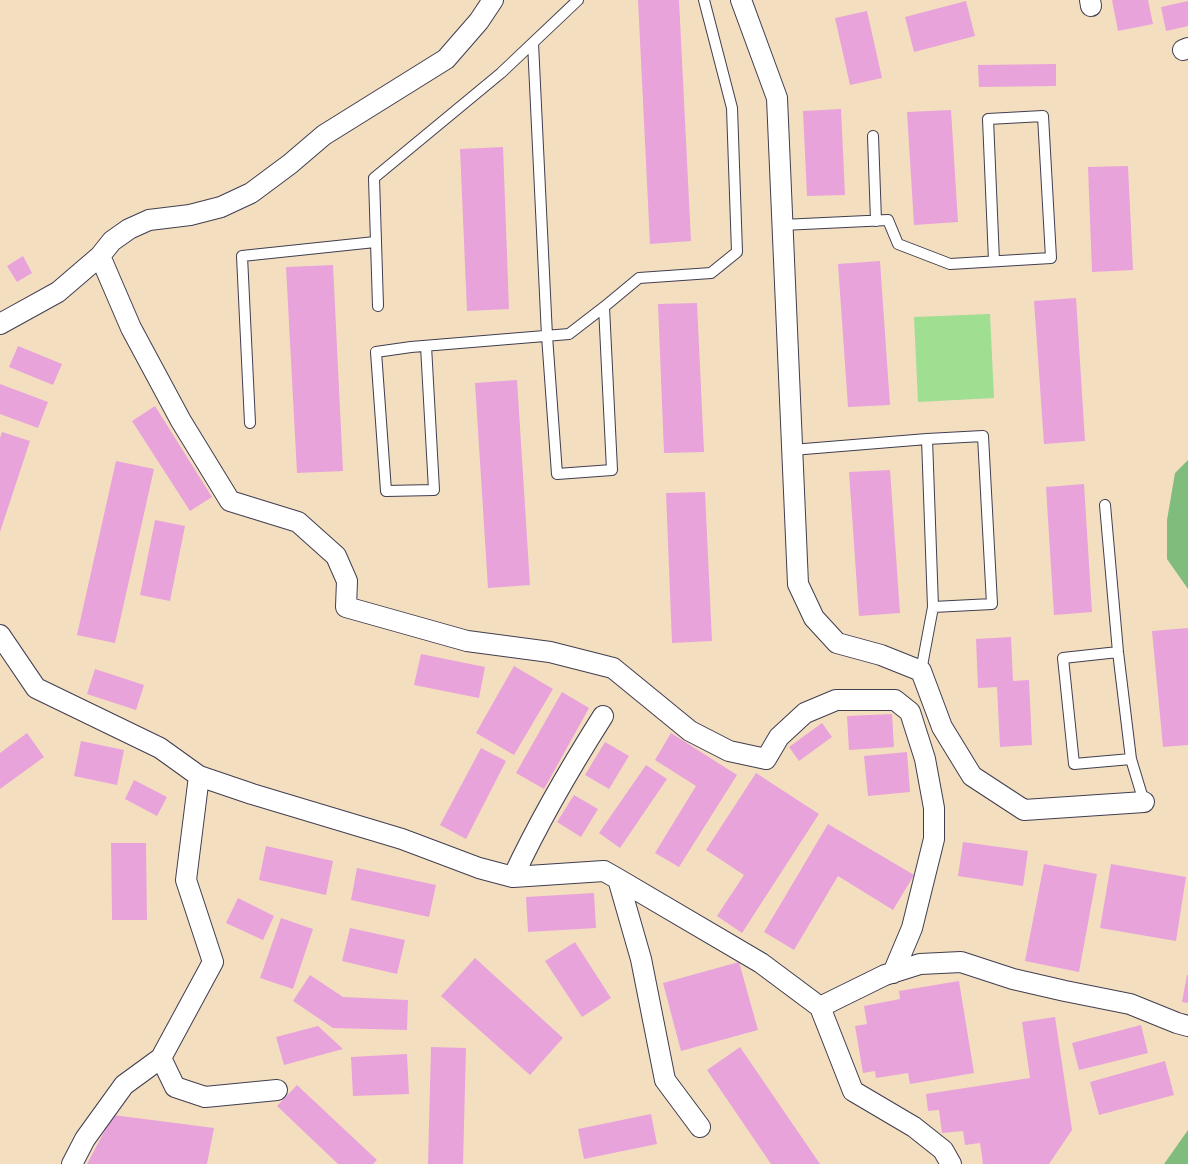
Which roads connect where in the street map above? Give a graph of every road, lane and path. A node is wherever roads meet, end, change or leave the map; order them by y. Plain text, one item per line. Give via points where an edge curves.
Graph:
1 (493, 0) edge
2 (578, 0) edge
3 (704, 0) edge
4 (741, 0) edge
5 (534, 43) junction
6 (873, 136) dead end
7 (876, 221) junction
8 (782, 225) junction
9 (375, 242) junction
10 (100, 256) junction
11 (994, 260) junction
12 (378, 306) dead end
13 (604, 307) junction
14 (0, 324) edge
15 (547, 336) junction
16 (426, 346) junction
17 (250, 423) dead end
18 (927, 439) junction
19 (792, 450) junction
20 (1105, 505) dead end
21 (933, 606) junction
22 (0, 635) edge
23 (1118, 652) junction
24 (922, 671) junction
25 (603, 716) dead end
26 (1131, 759) junction
27 (199, 776) junction
28 (1144, 802) joint
29 (513, 877) junction
30 (618, 879) junction
31 (893, 973) junction
32 (820, 1007) junction
33 (1188, 1026) edge
34 (161, 1058) junction
35 (277, 1090) dead end
36 (700, 1127) dead end
37 (72, 1164) edge
38 (951, 1164) edge

1 - 10 street via 446,59 324,135 252,193 221,207 149,220 112,241
2 - 5 lane
3 - 13 lane via 732,108 737,252 711,273 639,278
4 - 8 street via 776,98
5 - 9 lane via 374,178
5 - 15 lane
6 - 7 lane
7 - 8 lane
7 - 11 lane via 888,220 898,244 950,264
8 - 19 street
9 - 12 lane
9 - 17 lane via 242,256
10 - 14 street via 58,292
10 - 31 street via 131,328 230,501 298,522 336,556 347,581 346,607 467,641 550,652 613,668 690,731 729,751 766,759 779,737 806,713 836,700 896,700 910,712 925,759 934,808 934,839 912,928
11 - 11 lane via 1051,258 1043,116 988,119
13 - 15 lane via 569,334
13 - 15 lane via 612,470 557,474
15 - 16 lane
16 - 16 lane via 376,352 386,491 434,490
18 - 19 lane
18 - 21 lane
18 - 21 lane via 982,436 992,604
19 - 24 street via 798,584 814,618 838,643
20 - 23 lane
21 - 24 lane
22 - 27 street via 36,688 160,748
23 - 26 lane
23 - 26 lane via 1063,658 1074,764
24 - 28 street via 942,727 972,776 1024,810
25 - 29 street via 563,781
26 - 28 lane
27 - 29 street
27 - 34 street via 186,880 213,962
29 - 30 street via 604,871
30 - 32 street via 761,963
30 - 36 street via 640,959 665,1080
31 - 32 street
31 - 33 street via 920,964 961,962 1012,979 1130,1004
32 - 38 street via 854,1092 914,1127 943,1150
34 - 35 street via 176,1088 205,1097
34 - 37 street via 124,1085 85,1139

